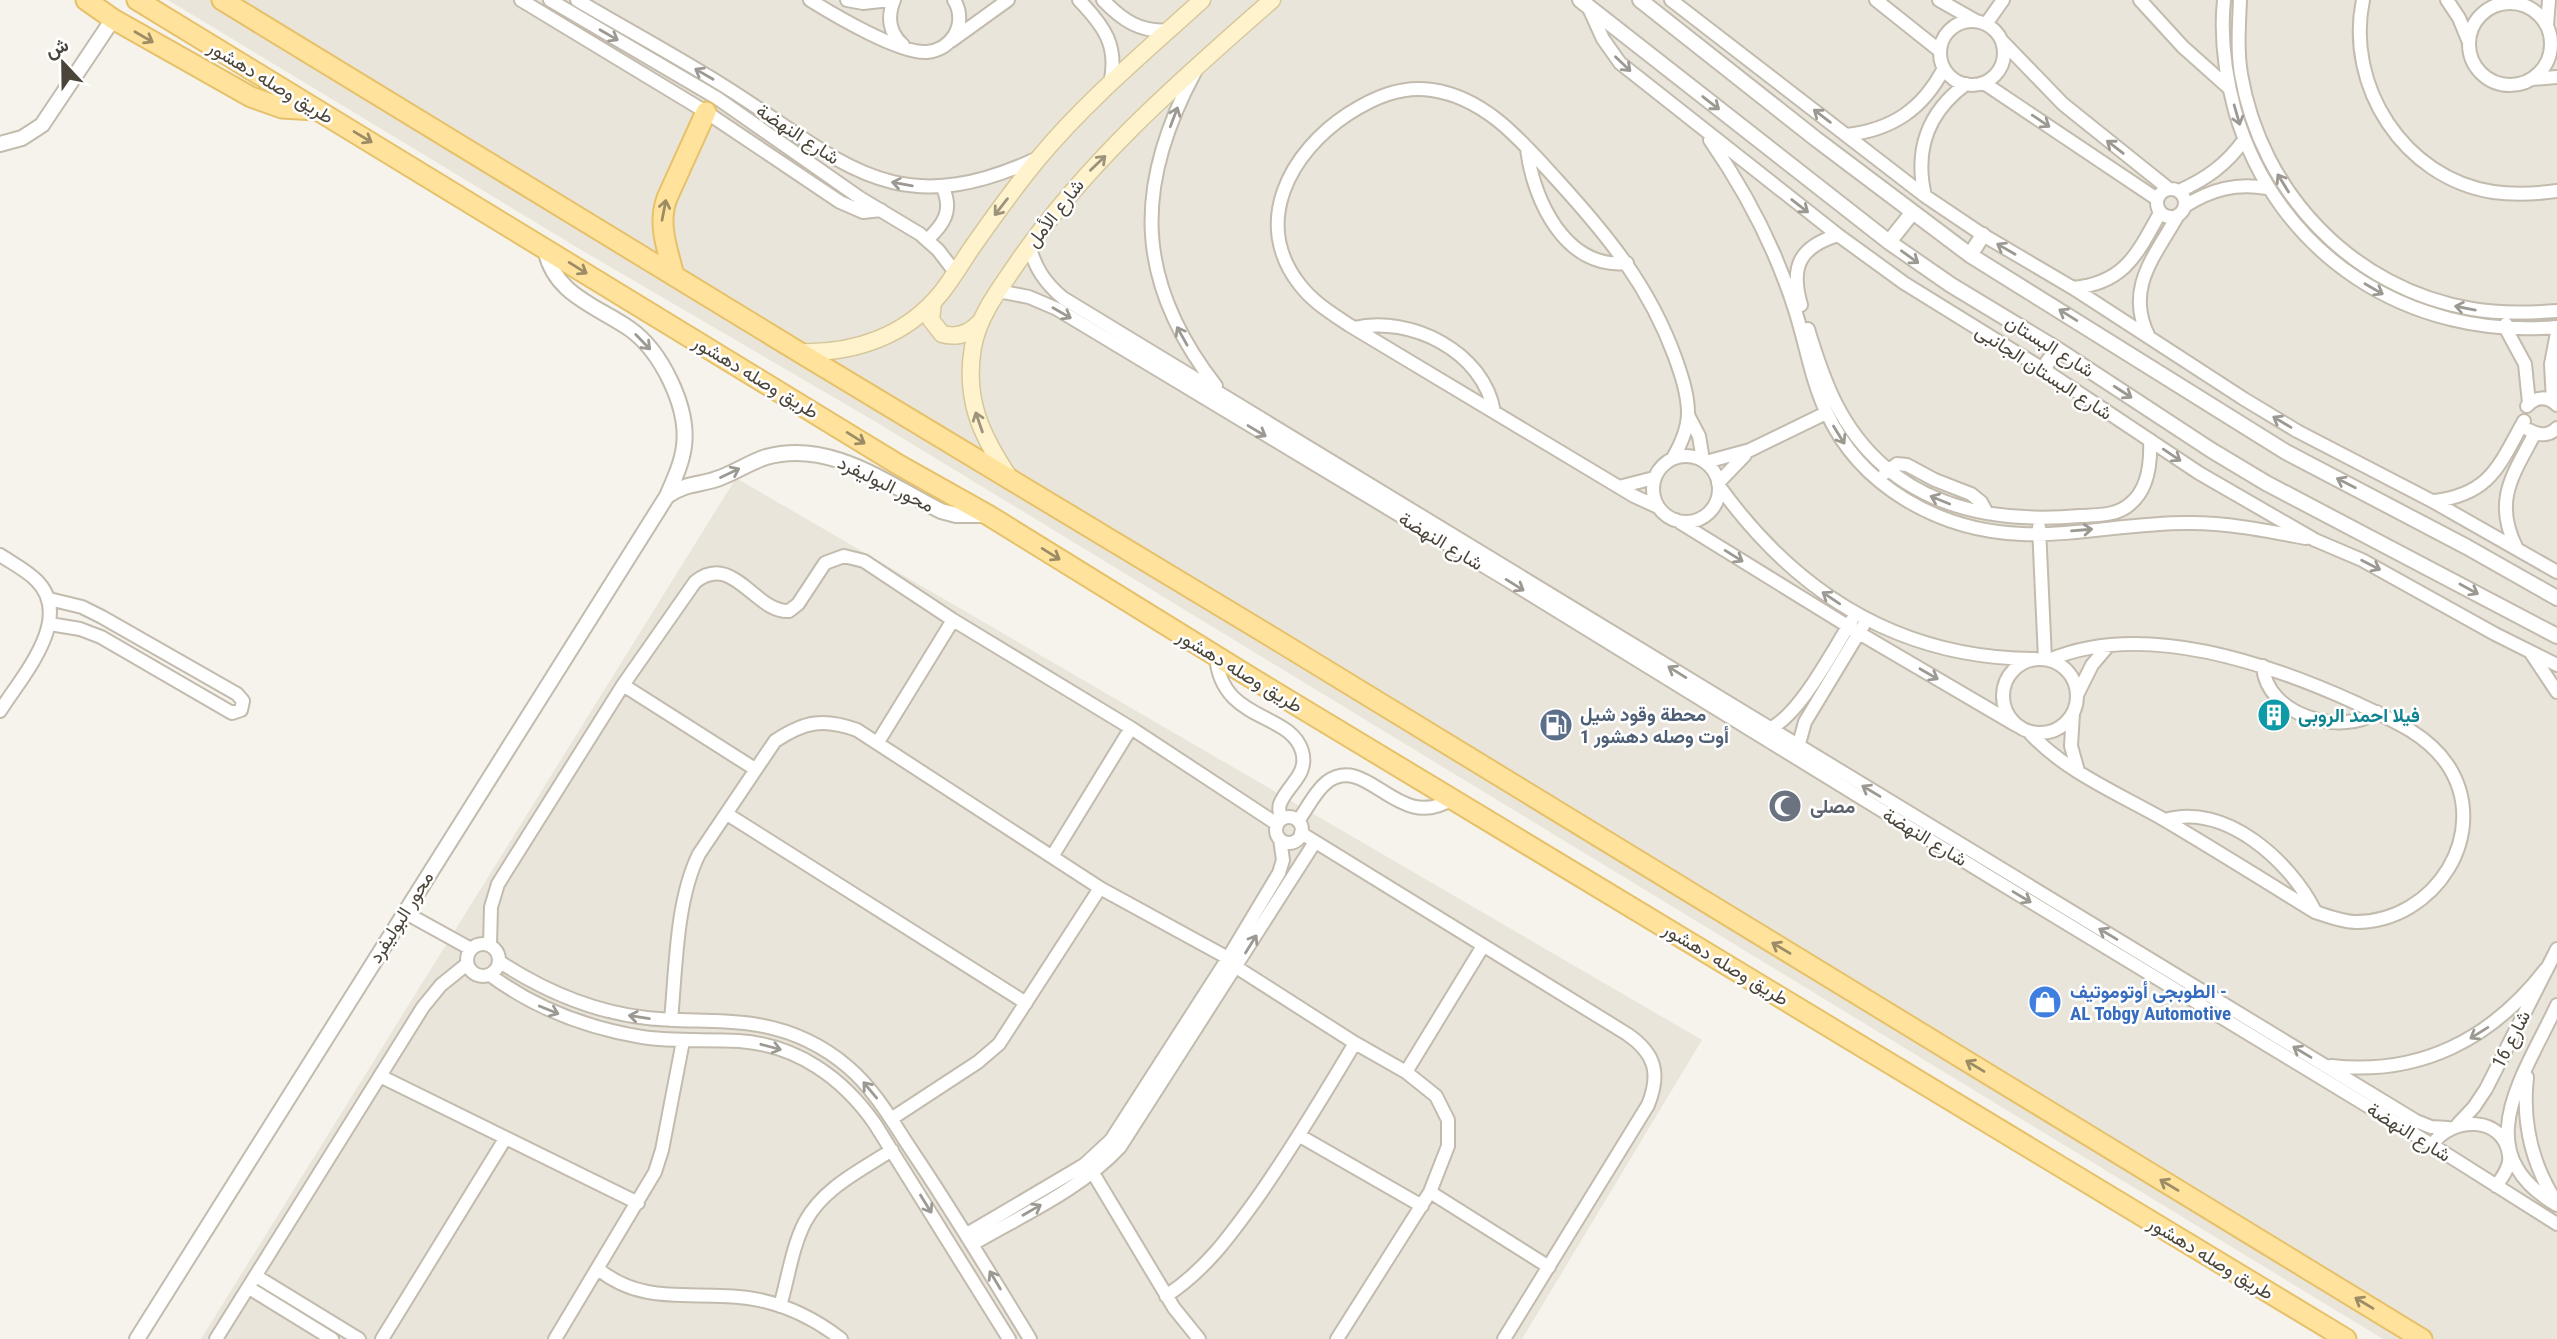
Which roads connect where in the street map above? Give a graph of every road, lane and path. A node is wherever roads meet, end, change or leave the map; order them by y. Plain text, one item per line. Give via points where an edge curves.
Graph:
1 (86, 0) edge
2 (137, 0) edge
3 (222, 0) edge
4 (522, 0) edge
5 (550, 0) edge
6 (578, 0) edge
7 (810, 0) edge
8 (847, 0) edge
9 (892, 0) edge
10 (954, 0) edge
11 (1008, 0) edge
12 (1079, 0) edge
13 (1103, 0) edge
14 (1202, 0) edge
15 (1272, 0) edge
16 (1640, 0) edge
17 (1671, 0) edge
18 (1876, 0) edge
19 (1939, 0) edge
20 (2003, 0) edge
21 (2140, 0) edge
22 (2224, 0) edge
23 (2240, 0) edge
24 (2363, 0) edge
25 (2447, 0) edge
26 (2549, 0) edge
27 (2503, 1) edge
28 (1584, 3) edge
29 (113, 19) junction
30 (1981, 22) junction
31 (2547, 25) junction
32 (1170, 30) junction
33 (2469, 40) junction
34 (2554, 40) edge
35 (2002, 41) junction
36 (948, 43) junction
37 (906, 47) junction
38 (664, 51) junction
39 (1940, 51) junction
40 (657, 63) junction
41 (1199, 64) junction
42 (1944, 68) junction
43 (2557, 77) edge
44 (2532, 79) junction
45 (1984, 83) junction
46 (1110, 84) junction
47 (1966, 84) junction
48 (2229, 88) junction
49 (318, 110) junction
50 (706, 112) junction
51 (1702, 129) junction
52 (1846, 135) junction
53 (2244, 140) junction
54 (0, 144) edge
55 (1527, 148) junction
56 (1038, 158) junction
57 (943, 188) junction
58 (2267, 188) junction
59 (2174, 190) junction
60 (2557, 191) edge
61 (1925, 195) junction
62 (2157, 199) junction
63 (882, 210) junction
64 (2182, 211) junction
65 (1912, 213) junction
66 (2160, 213) junction
67 (1838, 234) junction
68 (1983, 235) junction
69 (927, 240) junction
70 (1889, 242) junction
71 (1029, 245) junction
72 (545, 248) junction
73 (2330, 250) junction
74 (1970, 255) junction
75 (1627, 263) junction
76 (955, 272) junction
77 (674, 276) junction
78 (2073, 288) junction
79 (999, 291) junction
80 (933, 302) junction
81 (2557, 311) edge
82 (2506, 313) junction
83 (980, 322) junction
84 (2557, 327) edge
85 (1354, 328) junction
86 (2506, 329) junction
87 (2557, 333) edge
88 (2149, 337) junction
89 (2057, 349) junction
90 (799, 352) junction
91 (2043, 369) junction
92 (1220, 392) junction
93 (2529, 403) junction
94 (2555, 403) edge
95 (1494, 412) junction
96 (1826, 413) junction
97 (1688, 415) junction
98 (2524, 421) junction
99 (2557, 428) edge
100 (2535, 433) junction
101 (1282, 439) junction
102 (2150, 440) junction
103 (1750, 450) junction
104 (1673, 458) junction
105 (1704, 461) junction
106 (1888, 470) junction
107 (1654, 478) junction
108 (1012, 481) junction
109 (1878, 481) junction
110 (1719, 484) junction
111 (1619, 487) junction
112 (667, 496) junction
113 (2434, 502) junction
114 (1658, 507) junction
115 (988, 515) junction
116 (2039, 519) junction
117 (1676, 520) junction
118 (2040, 534) junction
119 (2315, 540) junction
120 (2516, 547) junction
121 (0, 555) edge
122 (2557, 572) edge
123 (2556, 594) edge
124 (49, 599) junction
125 (1861, 617) junction
126 (953, 620) junction
127 (50, 624) junction
128 (1853, 630) junction
129 (2557, 636) edge
130 (2108, 646) junction
131 (2530, 652) junction
132 (1216, 656) junction
133 (2042, 659) junction
134 (2557, 664) edge
135 (2263, 666) junction
136 (623, 685) junction
137 (2557, 692) edge
138 (2077, 695) junction
139 (0, 711) edge
140 (2074, 711) junction
141 (2376, 712) junction
142 (2016, 724) junction
143 (1131, 728) junction
144 (1769, 729) junction
145 (2028, 731) junction
146 (878, 742) junction
147 (1797, 752) junction
148 (755, 769) junction
149 (2078, 771) junction
150 (1299, 777) junction
151 (1319, 791) junction
152 (1452, 799) junction
153 (727, 814) junction
154 (2165, 820) junction
155 (1279, 822) junction
156 (1300, 827) junction
157 (1280, 839) junction
158 (1315, 842) junction
159 (1053, 855) junction
160 (1100, 888) junction
161 (404, 912) junction
162 (2315, 912) junction
163 (490, 945) junction
164 (1483, 946) junction
165 (471, 949) junction
166 (2557, 949) edge
167 (499, 962) junction
168 (1232, 963) junction
169 (467, 964) junction
170 (2546, 970) junction
171 (490, 975) junction
172 (1027, 1003) junction
173 (2557, 1005) edge
174 (671, 1020) junction
175 (683, 1041) junction
176 (1354, 1043) junction
177 (2529, 1064) junction
178 (2321, 1071) junction
179 (1405, 1072) junction
180 (380, 1076) junction
181 (891, 1119) junction
182 (2453, 1126) junction
183 (1300, 1136) junction
184 (505, 1139) junction
185 (2432, 1145) junction
186 (892, 1150) junction
187 (2510, 1157) junction
188 (1093, 1173) junction
189 (2496, 1186) junction
190 (1430, 1192) junction
191 (638, 1202) junction
192 (2557, 1204) edge
193 (1422, 1206) junction
194 (2557, 1224) edge
195 (970, 1239) junction
196 (1549, 1267) junction
197 (597, 1269) junction
198 (257, 1276) junction
199 (249, 1288) junction
200 (1166, 1296) junction
201 (780, 1306) junction
202 (137, 1339) edge
203 (216, 1339) edge
204 (332, 1339) edge
205 (359, 1339) edge
206 (382, 1339) edge
207 (555, 1339) edge
208 (841, 1339) edge
209 (1009, 1339) edge
210 (1030, 1339) edge
211 (1199, 1339) edge
212 (1337, 1339) edge
213 (1504, 1339) edge
214 (2346, 1339) edge
215 (2422, 1339) edge

1 - 29 main road
2 - 49 main road, طريق وصله دهشور
3 - 77 main road
4 - 50 street
5 -> 40 street, شارع النهضة
6 - 38 street, شارع النهضة
7 - 37 street via 862,30
8 - 9 street
9 - 37 street via 892,31
10 - 36 street via 958,25
11 - 36 street
12 - 46 street via 1107,34 1113,58
13 - 32 street via 1137,27
14 - 32 main road
15 - 41 main road, شارع الأمل
16 - 65 street, شارع البستان
52 -> 17 street
18 - 39 street
19 - 30 street
20 - 30 street
21 - 48 street
22 - 48 street via 2222,37
73 -> 23 street via 2283,184 2255,128 2241,73
24 - 60 street via 2359,51 2367,84 2381,116 2402,143 2458,182 2491,192 2525,195
25 - 33 street
26 - 31 street
27 - 31 street via 2526,5
27 - 33 street via 2478,18
28 -> 51 street, شارع البستان الجانبى via 1602,40 1620,63
28 -> 70 street, شارع البستان
29 -> 49 main road via 250,97 282,108
29 - 54 street via 42,125 22,138
30 - 35 street via 1993,28
30 - 39 street via 1963,22 1952,29
31 - 34 street
32 - 46 main road
33 - 44 street via 2474,65 2494,82 2520,84
34 - 44 street via 2547,62
35 - 45 street via 2003,62 1996,75
59 -> 35 street via 2063,104
36 - 37 street via 928,52
38 - 40 street
57 -> 38 street, شارع النهضة via 895,183 848,166
39 - 42 street
40 - 63 street, شارع النهضة via 717,98
71 -> 41 main road, شارع الأمل via 1087,174
92 -> 41 street via 1171,314 1157,275 1151,233 1153,192 1163,149
42 - 47 street via 1953,79
42 - 52 street via 1925,99 1905,116 1881,128
43 - 44 street
45 - 47 street
45 -> 62 street
46 - 56 main road
47 - 61 street via 1942,105 1926,133 1920,164
48 -> 53 street
49 -> 72 main road, طريق وصله دهشور
50 - 63 street via 840,202 863,212
77 -> 50 main road via 662,228 663,213
51 -> 67 street, شارع البستان الجانبى
51 - 96 street via 1741,188 1778,266
52 - 61 street
53 - 58 street
53 - 59 street via 2222,166 2194,184
55 - 75 street
55 - 75 street via 1536,191 1564,237 1594,260
55 - 85 street via 1479,107 1446,93 1419,89 1392,92 1367,103 1332,125 1311,146 1292,169 1281,194 1278,222 1282,249 1300,285
56 - 57 street, شارع النهضة via 993,177
56 -> 76 main road
57 - 69 street via 948,198 945,220
58 - 64 street via 2233,186 2200,196
58 - 73 street via 2284,212
59 - 62 street via 2162,192
59 - 64 street via 2185,200
61 - 68 street
62 - 66 street
63 - 69 street, شارع النهضة
64 - 66 street via 2168,218
64 - 88 street via 2140,284 2139,312
65 - 70 street
65 - 74 street, شارع البستان
66 - 78 street via 2129,264 2103,282
67 - 91 street, شارع البستان الجانبى via 1904,283
67 - 106 street via 1807,253 1796,270 1796,287 1833,400 1854,435
68 - 74 street
78 -> 68 street
69 - 76 street, شارع النهضة
70 -> 89 street, شارع البستان
71 - 79 main road, شارع الأمل
71 - 92 street, شارع النهضة via 1045,280 1063,298
72 -> 112 street, محور البوليفرد via 560,283 632,331 667,374 685,425 680,463
72 -> 115 main road, طريق وصله دهشور
82 -> 73 street via 2473,310 2413,293
73 -> 86 street via 2371,288 2414,308 2450,320
123 -> 74 street, شارع البستان via 2286,452
75 - 97 street via 1668,339 1685,389
76 - 80 main road
77 - 90 main road
78 - 88 street
79 - 83 main road, شارع الأمل
79 -> 101 street, شارع النهضة via 1057,309
80 - 83 main road via 931,320 942,334 959,336
80 - 90 main road via 907,324 875,341 838,351
81 - 82 street
82 - 86 street
108 -> 83 main road, شارع الأمل via 986,441 971,395 973,345
84 - 86 street
85 - 95 street
85 - 95 street via 1394,324 1435,340 1483,379
86 - 93 street via 2525,364
87 - 94 street via 2551,364
113 -> 88 street via 2297,431
89 - 91 street
89 -> 129 street, شارع البستان via 2266,483
90 - 108 main road
91 - 102 street, شارع البستان الجانبى
92 - 101 street, شارع النهضة
93 - 94 street via 2538,398
93 - 98 street
95 - 111 street
96 - 103 street
96 -> 109 street via 1847,447
97 - 104 street
97 - 105 street
98 - 100 street
98 - 113 street via 2493,475 2472,491
99 - 100 street via 2545,435
100 - 120 street via 2505,496 2506,523
144 -> 101 street, شارع النهضة via 1513,570
101 -> 147 street, شارع النهضة via 1507,580
102 - 116 street via 2147,475 2129,506 2106,514
102 -> 119 street, شارع البستان الجانبى
103 - 105 street
103 - 110 street
104 - 105 street
104 - 107 street
105 - 110 street
106 - 109 street
106 - 116 street via 1935,498 1987,513
107 - 111 street
107 - 114 street
215 -> 108 main road
109 - 118 street via 1919,507 1958,523
110 - 117 street via 1715,504 1703,517
125 -> 110 street via 1811,584 1770,548
111 - 114 street
112 -> 115 street, محور البوليفرد via 767,457 805,454 855,466 941,511
112 - 161 street, محور البوليفرد
113 - 120 street
114 - 117 street
115 -> 132 main road, طريق وصله دهشور
116 - 118 street
117 -> 128 street
118 -> 119 street via 2193,523
118 - 133 street
119 -> 131 street, شارع البستان الجانبى via 2402,581
120 - 122 street
121 - 124 street via 35,579
124 - 127 street
124 - 127 street via 102,617 237,694 243,706 232,713 101,637
125 - 128 street
125 - 133 street via 1910,639 1956,652
126 - 136 street via 855,556 825,563 789,611 778,610 728,576 715,573 695,582
126 - 143 street
126 - 146 street
127 - 139 street
128 -> 142 street
128 - 144 street via 1791,714
128 - 147 street via 1805,722
130 - 133 street
130 - 135 street via 2182,648
130 - 138 street
131 - 134 street, شارع البستان الجانبى
131 - 137 street
132 - 150 street via 1229,695 1297,741 1303,762
132 - 152 main road, طريق وصله دهشور
133 - 138 street via 2069,673
133 - 142 street via 2015,668 2004,686 2004,707
135 - 141 street
135 - 141 street via 2273,694 2300,712 2344,723 2361,721
136 - 148 street
136 - 163 street via 498,884 491,907
138 - 140 street
140 - 145 street via 2055,730
140 - 149 street via 2071,746
141 - 162 street via 2424,739 2448,765 2462,799 2459,846 2450,869 2432,891 2396,914 2354,922
142 - 145 street
143 - 155 street
143 - 159 street
144 - 147 street, شارع النهضة
145 - 149 street via 2046,750
146 - 148 street via 837,723 815,722 794,728 775,741
146 - 159 street
147 - 178 street, شارع النهضة
148 - 153 street
149 - 154 street
150 - 151 street
150 - 155 street via 1279,804
151 - 152 street via 1335,778 1353,776 1412,808 1433,808
151 - 156 street
152 - 214 main road, طريق وصله دهشور
153 - 172 street
153 - 174 street via 699,854 686,886
154 - 162 street
154 - 162 street via 2199,817 2244,835 2283,866
155 - 156 street via 1290,817
155 - 157 street via 1276,832
156 - 157 street via 1292,842
156 - 158 street
157 - 168 street via 1283,860 1279,873
158 - 164 street
168 -> 158 street
159 - 160 street
160 - 168 street
160 - 172 street
161 - 165 street
161 - 202 street, محور البوليفرد
163 - 165 street
163 - 167 street via 498,952
164 - 179 street
164 - 196 street via 1641,1044 1656,1073 1648,1105
165 - 169 street
166 - 170 street, شارع 16
167 - 171 street
174 -> 167 street via 617,1013 578,1001 539,986
168 - 176 street
168 - 188 street via 1130,1132
168 - 195 street via 1105,1146
169 - 171 street via 476,975
169 - 180 street via 432,995
170 -> 178 street via 2513,1008 2449,1049 2375,1068
170 - 182 street, شارع 16 via 2486,1088
171 -> 175 street via 534,1003 569,1017 615,1031
172 - 181 street via 993,1051
173 - 177 street, شارع 16
181 -> 174 street via 858,1075 808,1041 750,1023
175 -> 186 street via 750,1042 802,1058 847,1090
175 - 191 street via 662,1150
176 - 179 street
176 - 183 street
177 - 187 street, شارع 16 via 2511,1108
177 - 192 street via 2525,1101 2529,1139
178 - 182 street, شارع النهضة via 2416,1121 2431,1127
178 - 185 street, شارع النهضة
179 - 190 street via 1436,1096 1448,1120 1448,1146
180 - 184 street
180 - 198 street
181 - 195 street
182 - 185 street, شارع 16
182 - 187 street, شارع النهضة via 2476,1124 2493,1131
183 - 193 street
183 - 200 street via 1216,1254
184 - 191 street
184 - 206 street
185 - 189 street, شارع النهضة
186 - 201 street via 830,1192 812,1211 800,1233
186 -> 209 street
187 - 189 street
187 - 192 street via 2526,1181
195 -> 188 street
188 - 200 street
189 - 194 street, شارع النهضة
190 - 193 street
190 - 196 street
191 - 197 street
193 - 212 street
210 -> 195 street
196 - 213 street
197 - 201 street via 615,1282 645,1293 746,1298
197 - 207 street
198 - 199 street
198 - 205 street
199 - 203 street
199 - 204 street
200 - 211 street
201 - 208 street

